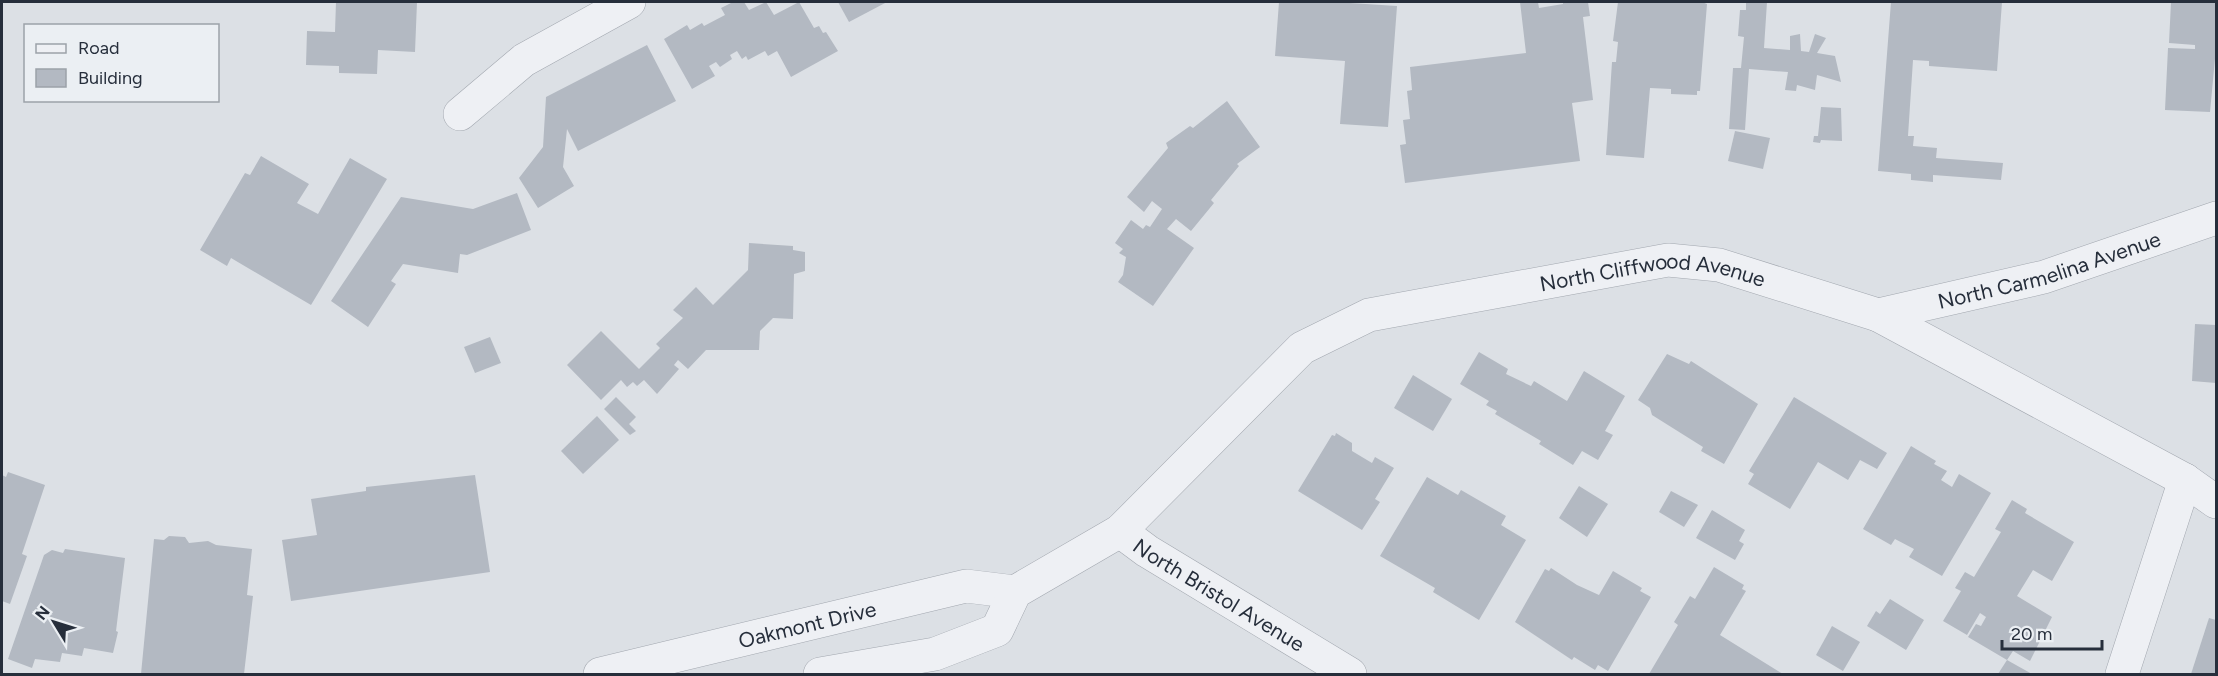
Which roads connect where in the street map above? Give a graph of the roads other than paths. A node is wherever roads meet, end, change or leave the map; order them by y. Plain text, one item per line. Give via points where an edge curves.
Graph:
1 (629, 2) edge
2 (460, 114) dead end
3 (2217, 218) edge
4 (1878, 315) junction
5 (2185, 480) junction
6 (2217, 502) edge
7 (1120, 531) junction
8 (1016, 592) junction
9 (932, 664) edge
10 (600, 675) edge
11 (820, 675) edge
12 (1350, 675) edge
13 (2122, 675) edge

1 - 2 street via 524,60
3 - 4 street, North Carmelina Avenue via 2044,277
4 - 5 street, North Cliffwood Avenue
4 - 7 street, North Cliffwood Avenue via 1719,265 1668,260 1369,315 1302,348
5 - 6 street, North Cliffwood Avenue
5 - 13 street
7 - 8 street
7 - 12 street, North Bristol Avenue
8 - 9 street via 997,630
8 - 10 street, Oakmont Drive via 966,586
9 - 11 street

